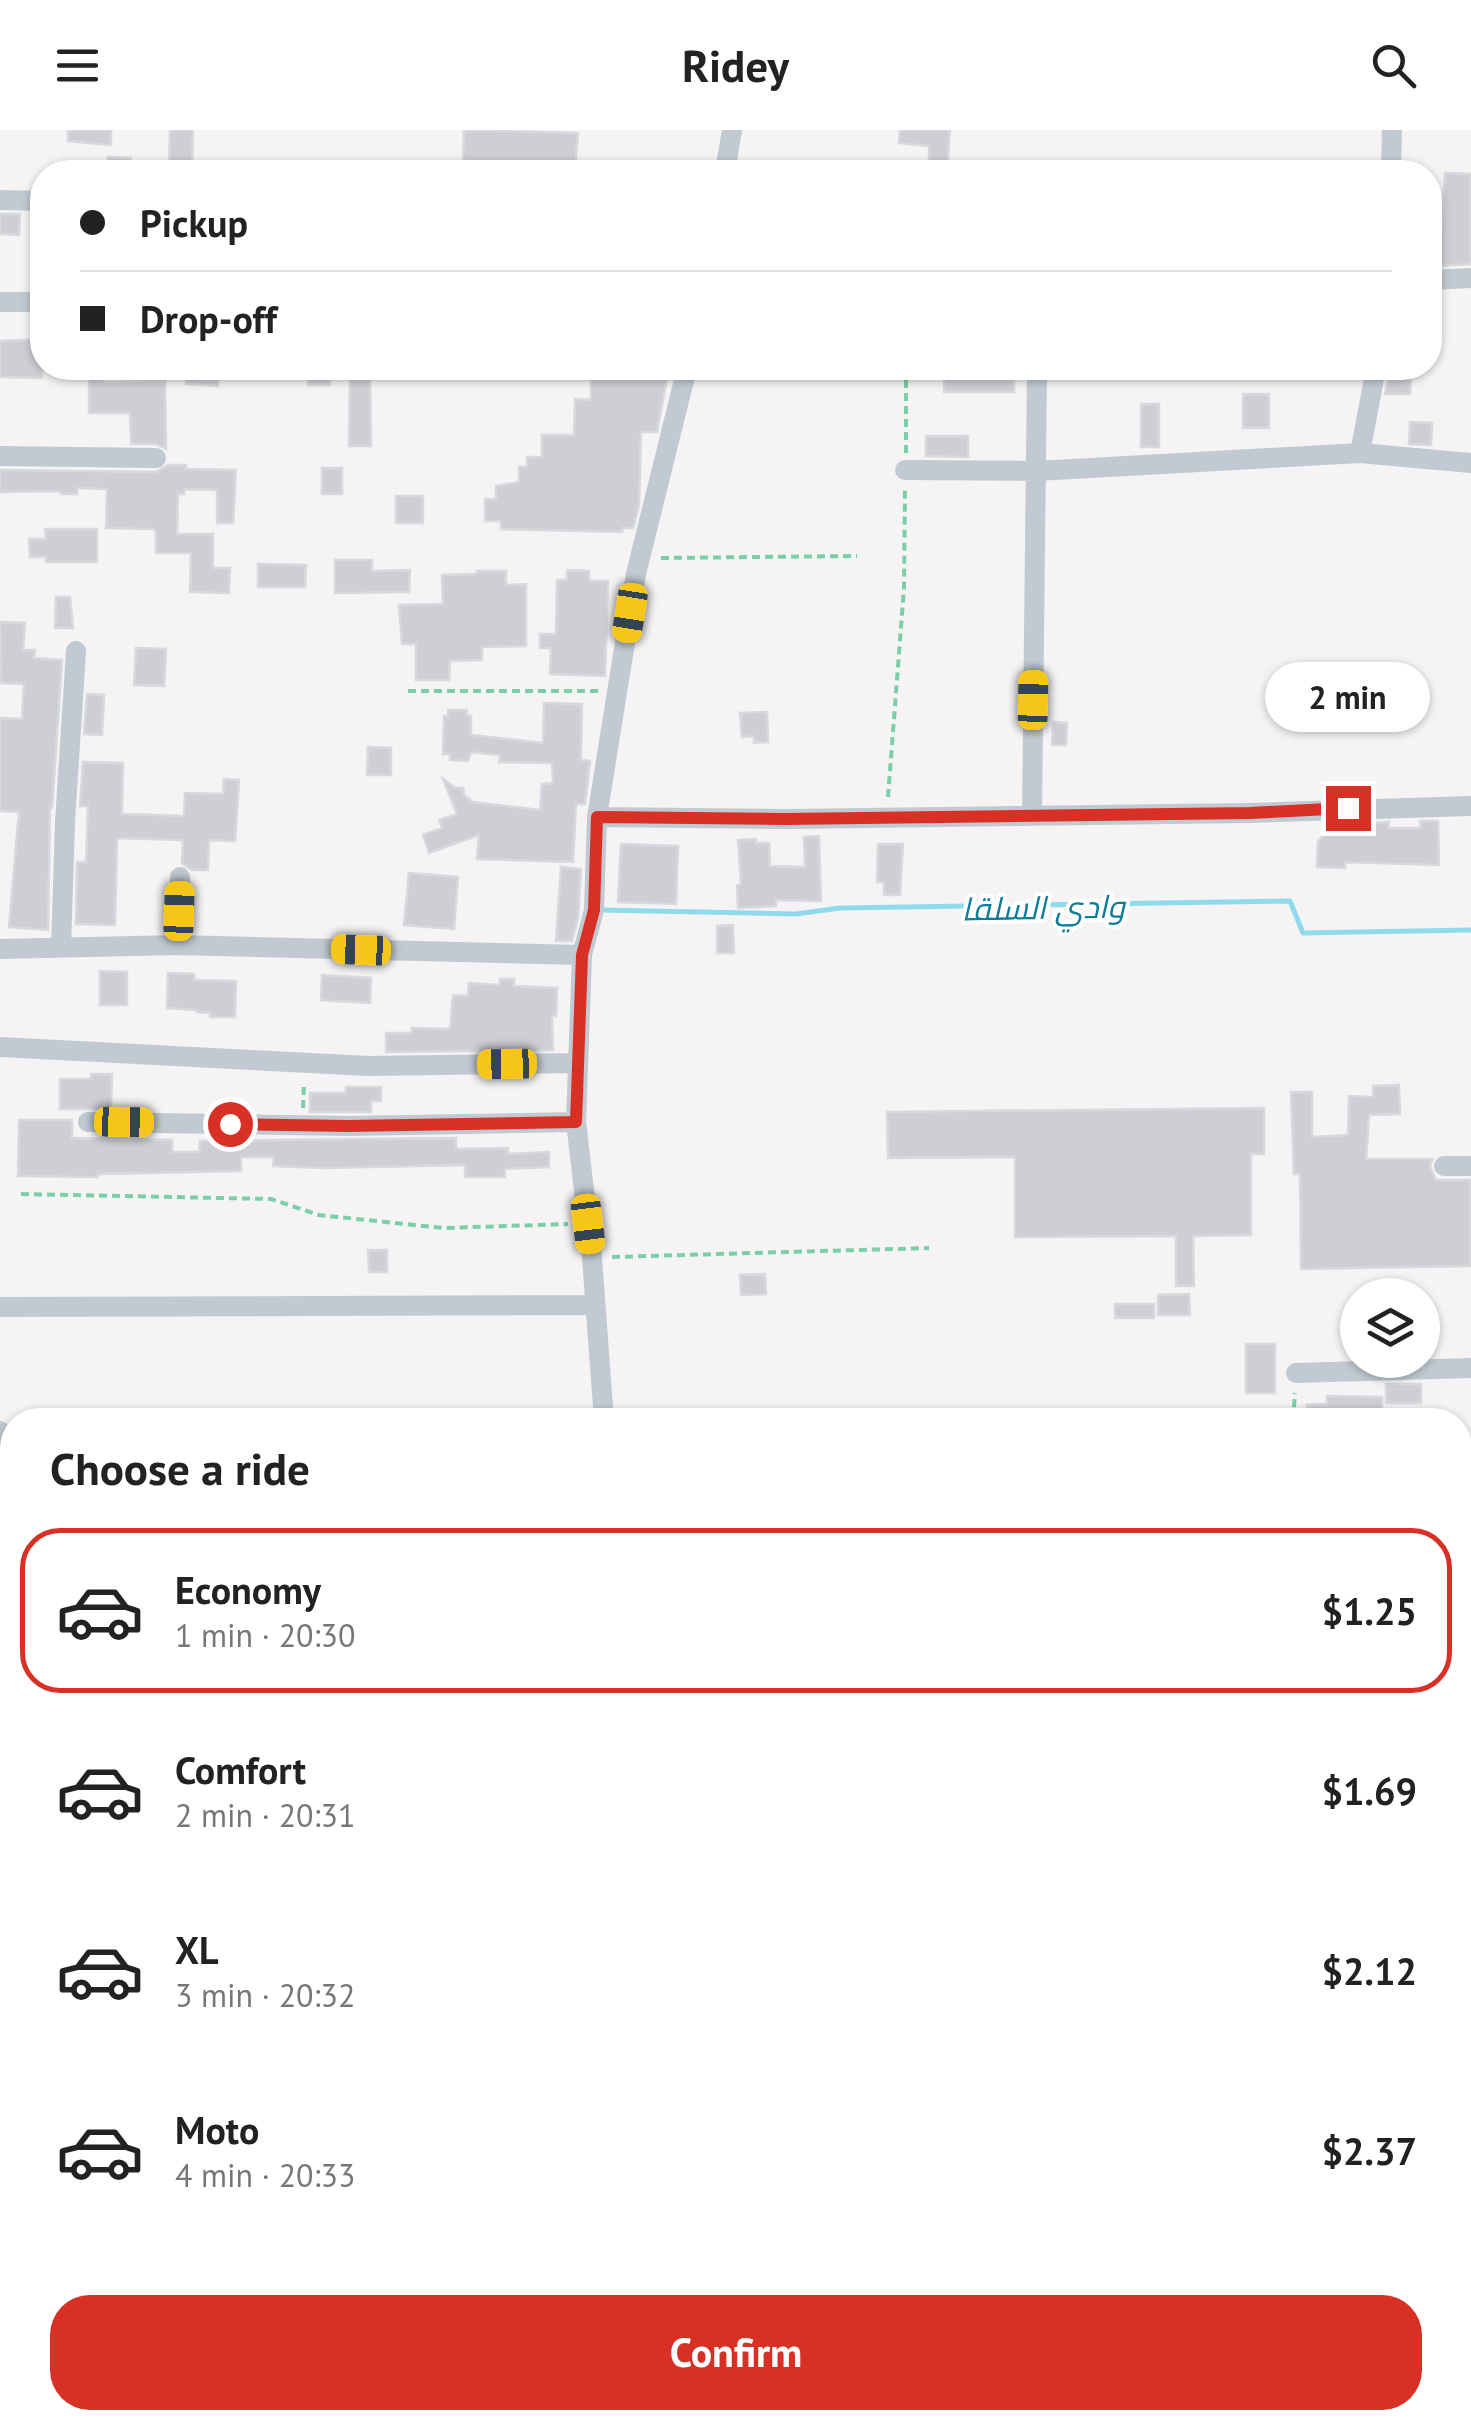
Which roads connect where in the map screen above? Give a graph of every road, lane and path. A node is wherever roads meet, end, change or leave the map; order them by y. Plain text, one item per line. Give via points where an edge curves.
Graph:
1 (732, 130) edge
2 (1392, 130) edge
3 (727, 160) edge
4 (1391, 160) edge
5 (0, 200) edge
6 (30, 201) edge
7 (1471, 278) edge
8 (1442, 279) edge
9 (0, 302) edge
10 (30, 302) edge
11 (684, 380) edge
12 (906, 380) edge
13 (1037, 380) edge
14 (1374, 380) edge
15 (1360, 453) junction
16 (0, 456) edge
17 (156, 458) dead end
18 (1471, 464) edge
19 (906, 470) junction
20 (1036, 471) junction
21 (857, 556) dead end
22 (641, 558) junction
23 (76, 651) dead end
24 (408, 691) dead end
25 (618, 691) junction
26 (1471, 806) edge
27 (1032, 815) junction
28 (597, 817) junction
29 (886, 817) junction
30 (180, 877) dead end
31 (178, 945) junction
32 (61, 948) junction
33 (0, 949) edge
34 (582, 955) junction
35 (0, 1047) edge
36 (306, 1063) junction
37 (577, 1063) junction
38 (88, 1122) dead end
39 (576, 1122) junction
40 (302, 1126) junction
41 (1444, 1166) dead end
42 (1471, 1166) edge
43 (21, 1194) dead end
44 (588, 1224) junction
45 (929, 1248) dead end
46 (592, 1258) junction
47 (595, 1305) junction
48 (0, 1307) edge
49 (1471, 1368) edge
50 (1296, 1373) dead end
51 (603, 1408) edge

1 - 3 street
2 - 4 street
5 - 6 street
7 - 8 street
9 - 10 street
11 - 22 street
12 - 19 path
13 - 20 street
14 - 15 street
15 - 18 street
15 - 20 street
16 - 17 street
19 - 20 street
19 - 29 path
20 - 27 street
21 - 22 path
22 - 25 street
23 - 32 street
24 - 25 path
25 - 28 street via 601,745
26 - 27 street
27 - 29 street
28 - 29 street
28 - 34 street via 594,910
30 - 31 street
31 - 32 street
31 - 34 street
32 - 33 street
34 - 37 street
35 - 36 street
36 - 37 street
36 - 40 path
37 - 39 street
38 - 40 street
39 - 40 street
39 - 44 street
41 - 42 street
43 - 44 path via 271,1199 318,1214 443,1228
44 - 46 street
45 - 46 path
46 - 47 street
47 - 48 street
47 - 51 street
49 - 50 street

